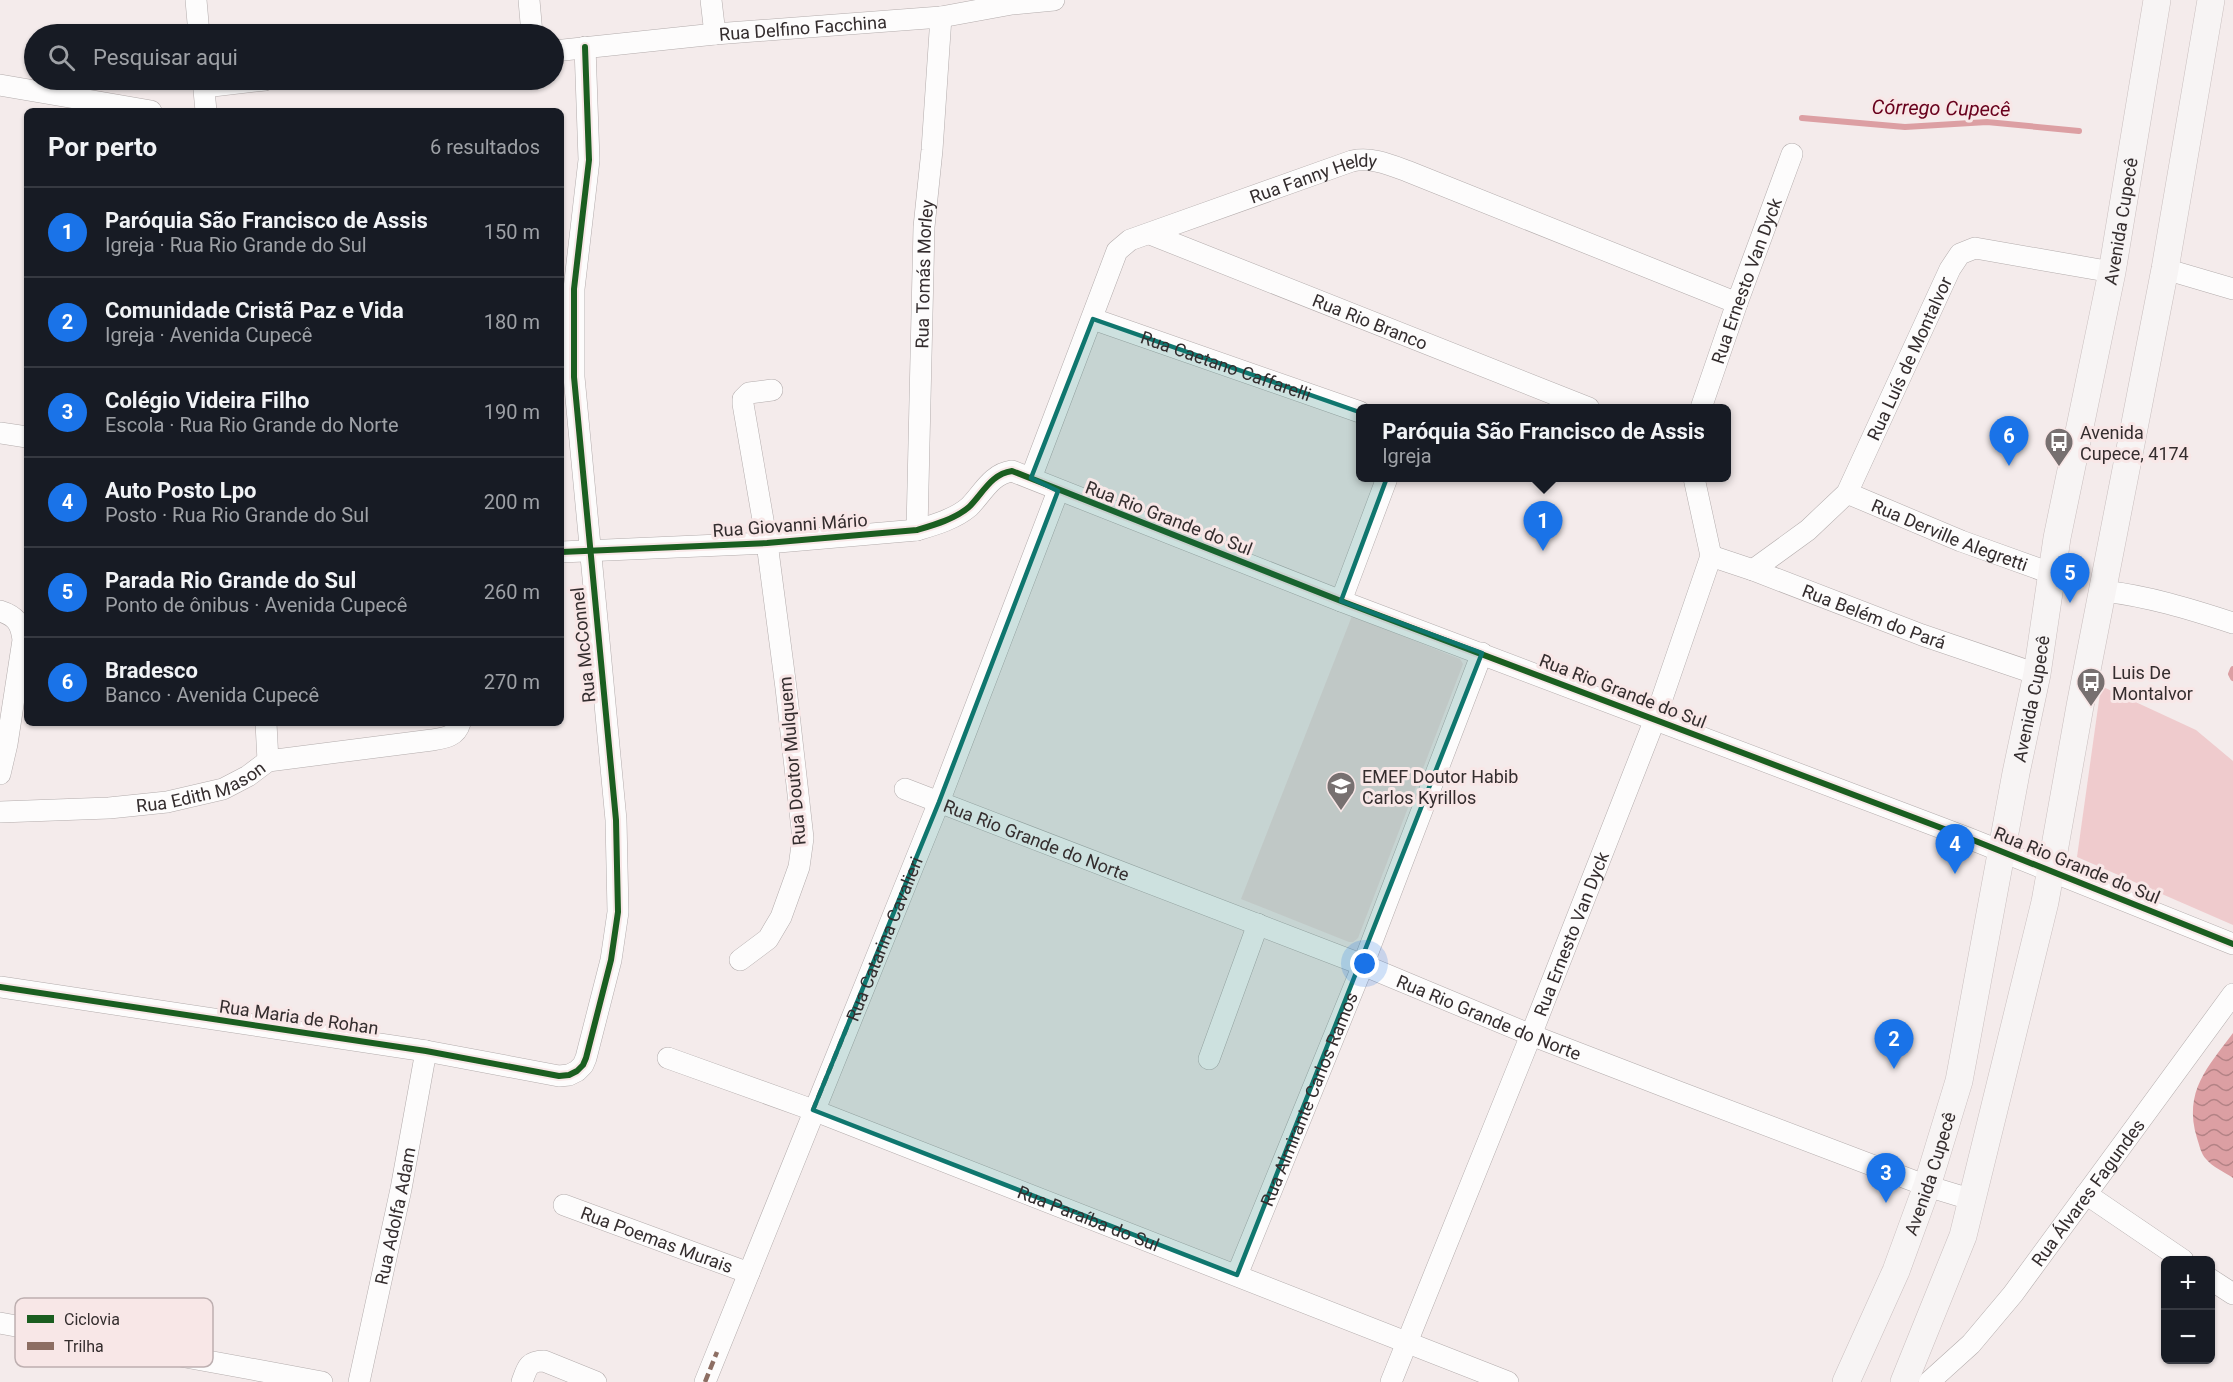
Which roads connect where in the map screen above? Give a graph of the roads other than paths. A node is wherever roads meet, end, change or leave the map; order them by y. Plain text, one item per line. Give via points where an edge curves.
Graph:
1 (196, 0) edge
2 (529, 0) edge
3 (711, 0) edge
4 (1054, 0) edge
5 (2157, 0) edge
6 (2211, 0) edge
7 (1012, 2) edge
8 (941, 17) junction
9 (198, 24) edge
10 (531, 24) edge
11 (715, 34) junction
12 (585, 48) junction
13 (564, 50) edge
14 (0, 85) edge
15 (24, 89) edge
16 (29, 90) edge
17 (204, 90) edge
18 (134, 108) edge
19 (206, 108) edge
20 (1792, 154) dead end
21 (1150, 234) junction
22 (2164, 269) junction
23 (2112, 272) junction
24 (2233, 289) edge
25 (1737, 303) junction
26 (1093, 319) junction
27 (567, 377) edge
28 (772, 390) dead end
29 (1579, 404) edge
30 (1702, 404) edge
31 (1356, 411) edge
32 (0, 433) edge
33 (24, 437) edge
34 (1001, 473) joint
35 (1031, 478) junction
36 (1385, 482) edge
37 (1695, 482) edge
38 (1058, 491) junction
39 (1847, 493) junction
40 (917, 530) junction
41 (767, 543) junction
42 (589, 550) junction
43 (564, 552) edge
44 (1712, 556) junction
45 (1753, 570) junction
46 (2053, 574) junction
47 (2103, 591) junction
48 (1341, 601) junction
49 (0, 611) edge
50 (2233, 623) edge
51 (1482, 653) junction
52 (2037, 674) junction
53 (1655, 719) junction
54 (266, 726) edge
55 (459, 726) edge
56 (268, 761) junction
57 (0, 774) edge
58 (905, 789) dead end
59 (939, 801) junction
60 (0, 812) edge
61 (2001, 852) junction
62 (2052, 871) junction
63 (1258, 924) junction
64 (2233, 944) edge
65 (740, 960) dead end
66 (1363, 964) junction
67 (0, 987) edge
68 (2233, 994) edge
69 (1532, 1035) junction
70 (426, 1051) junction
71 (586, 1058) joint
72 (668, 1058) dead end
73 (1209, 1059) dead end
74 (813, 1110) junction
75 (1927, 1186) junction
76 (2086, 1194) junction
77 (1973, 1200) junction
78 (564, 1204) dead end
79 (2177, 1256) edge
80 (749, 1273) junction
81 (1237, 1275) junction
82 (2215, 1282) edge
83 (2233, 1294) edge
84 (0, 1323) edge
85 (15, 1326) edge
86 (1406, 1341) junction
87 (213, 1362) edge
88 (322, 1382) edge
89 (359, 1382) edge
90 (522, 1382) edge
91 (596, 1382) edge
92 (705, 1382) edge
93 (1391, 1382) edge
94 (1508, 1382) edge
95 (1846, 1382) edge
96 (1904, 1382) edge
97 (1929, 1382) edge

1 - 9 street
2 - 10 street
3 - 11 street
4 - 7 street, Rua Delfino Facchina
5 - 23 main road, Avenida Cupecê
6 - 22 main road
7 - 8 street, Rua Delfino Facchina
8 - 11 street, Rua Delfino Facchina
8 - 40 street, Rua Tomás Morley via 924,227
11 - 12 street, Rua Delfino Facchina
12 - 13 street, Rua Delfino Facchina
12 - 27 street, Rua McConnel via 589,160
14 - 15 street
16 - 18 street
17 - 19 street
20 - 25 street, Rua Ernesto Van Dyck
21 - 25 street, Rua Fanny Heldy via 1364,159 1407,171
21 - 26 street, Rua Fanny Heldy via 1130,240 1117,251
21 - 29 street, Rua Rio Branco
22 - 24 street
22 - 47 main road
23 - 39 street, Rua Luís de Montalvor via 2002,251 1975,248 1960,254
23 - 46 main road, Avenida Cupecê
25 - 30 street, Rua Ernesto Van Dyck
26 - 31 street, Rua Caetano Caffarelli
26 - 35 street, Rua Fanny Heldy
27 - 42 street, Rua McConnel
28 - 41 street, Rua Doutor Mulquem via 749,393 743,399
32 - 33 street
34 - 35 street, Rua Rio Grande do Sul via 1012,471
34 - 40 street, Rua Giovanni Mário via 969,507 939,524
35 - 38 street, Rua Rio Grande do Sul
36 - 48 street
37 - 44 street
38 - 48 street, Rua Rio Grande do Sul
38 - 59 street, Rua Catarina Cavalieri
39 - 45 street, Rua Luís de Montalvor via 1808,530
39 - 46 street, Rua Derville Alegretti
40 - 41 street, Rua Giovanni Mário
41 - 42 street, Rua Giovanni Mário
41 - 65 street, Rua Doutor Mulquem via 803,838 799,867 781,917 768,939
42 - 43 street, Rua Giovanni Mário
42 - 71 street, Rua McConnel via 616,820 618,912 611,960
44 - 45 street, Rua Belém do Pará
44 - 53 street, Rua Ernesto Van Dyck
45 - 52 street, Rua Belém do Pará via 1922,636
46 - 52 main road, Avenida Cupecê
47 - 50 street via 2182,606
47 - 62 main road
48 - 51 street, Rua Rio Grande do Sul
49 - 57 street via 15,616 23,639
51 - 53 street, Rua Rio Grande do Sul
51 - 66 street, Rua Almirante Carlos Ramos
52 - 61 main road, Avenida Cupecê
53 - 61 street, Rua Rio Grande do Sul
53 - 69 street, Rua Ernesto Van Dyck
54 - 56 street
55 - 56 street, Rua Edith Mason via 449,737 432,741
56 - 60 street, Rua Edith Mason via 223,789 167,802
58 - 59 street, Rua Rio Grande do Norte
59 - 63 street, Rua Rio Grande do Norte
59 - 74 street, Rua Catarina Cavalieri
61 - 62 street, Rua Rio Grande do Sul
61 - 75 main road, Avenida Cupecê via 1959,1081
62 - 64 street, Rua Rio Grande do Sul
62 - 77 main road
63 - 66 street, Rua Rio Grande do Norte
63 - 73 street
66 - 69 street, Rua Rio Grande do Norte
66 - 81 street, Rua Almirante Carlos Ramos
67 - 70 street, Rua Maria de Rohan
68 - 76 street, Rua Álvares Fagundes
69 - 75 street, Rua Rio Grande do Norte
69 - 86 street, Rua Ernesto Van Dyck
70 - 71 street, Rua Maria de Rohan via 559,1076 577,1071
70 - 89 street, Rua Adolfa Adam
72 - 74 street, Rua Paraíba do Sul
74 - 80 street, Rua Catarina Cavalieri
74 - 81 street, Rua Paraíba do Sul
75 - 77 street, Rua Rio Grande do Norte
75 - 95 main road, Avenida Cupecê via 1896,1271
76 - 79 street
76 - 97 street, Rua Álvares Fagundes via 2013,1294 1971,1344
77 - 96 main road via 1963,1236
78 - 80 street, Rua Poemas Murais
80 - 92 street, Rua Catarina Cavalieri
81 - 86 street, Rua Paraíba do Sul
82 - 83 street
84 - 85 street
86 - 93 street, Rua Ernesto Van Dyck
86 - 94 street, Rua Paraíba do Sul
87 - 88 street
90 - 91 street via 530,1363 536,1361

